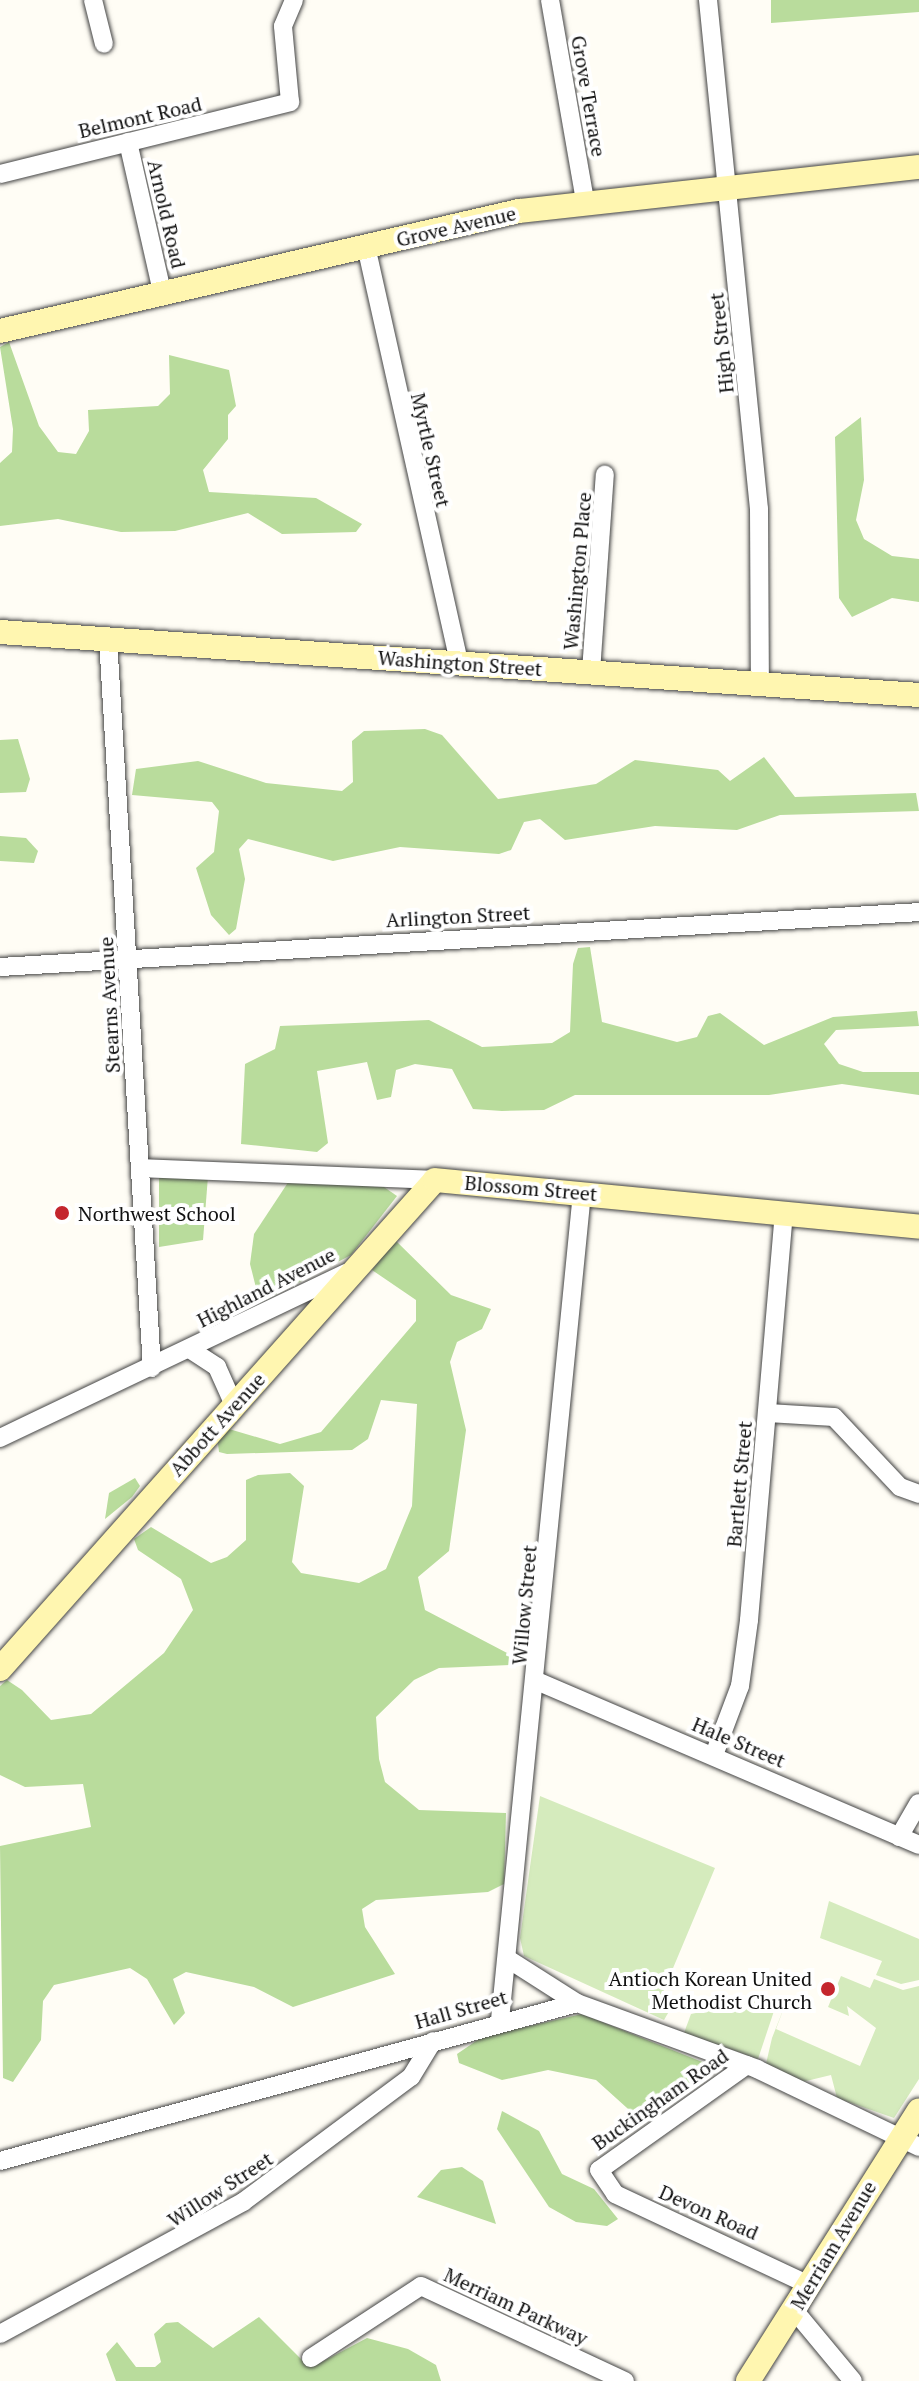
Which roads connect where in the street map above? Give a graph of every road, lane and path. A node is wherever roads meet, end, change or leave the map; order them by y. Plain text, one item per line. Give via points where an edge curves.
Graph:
1 (93, 0) edge
2 (294, 0) edge
3 (550, 0) edge
4 (708, 0) edge
5 (104, 44) dead end
6 (128, 142) junction
7 (919, 167) edge
8 (0, 174) edge
9 (727, 185) junction
10 (585, 200) junction
11 (366, 246) junction
12 (163, 296) junction
13 (0, 331) edge
14 (605, 474) dead end
15 (0, 632) edge
16 (108, 639) junction
17 (459, 663) junction
18 (591, 672) junction
19 (760, 684) junction
20 (919, 695) edge
21 (919, 912) edge
22 (129, 958) junction
23 (0, 967) edge
24 (141, 1168) junction
25 (435, 1180) junction
26 (582, 1193) junction
27 (784, 1212) junction
28 (919, 1227) edge
29 (361, 1263) junction
30 (191, 1350) junction
31 (152, 1368) junction
32 (234, 1405) junction
33 (768, 1413) junction
34 (0, 1438) edge
35 (919, 1494) edge
36 (0, 1669) edge
37 (539, 1682) junction
38 (714, 1755) junction
39 (919, 1803) edge
40 (899, 1837) junction
41 (919, 1845) edge
42 (508, 1959) junction
43 (577, 2003) junction
44 (500, 2020) junction
45 (433, 2041) junction
46 (747, 2065) junction
47 (919, 2110) edge
48 (910, 2143) edge
49 (0, 2161) edge
50 (599, 2170) joint
51 (809, 2285) junction
52 (794, 2310) junction
53 (0, 2334) edge
54 (311, 2358) dead end
55 (625, 2381) edge
56 (748, 2381) edge
57 (853, 2381) edge

1 - 5 street
2 - 6 street, Belmont Road via 283,26 290,102
3 - 10 street, Grove Terrace
4 - 9 street, High Street
6 - 8 street, Belmont Road
6 - 12 street, Arnold Road
7 - 9 street, Grove Avenue
9 - 10 street, Grove Avenue
9 - 19 street, High Street via 759,509
10 - 11 street, Grove Avenue
11 - 12 street, Grove Avenue
11 - 17 street, Myrtle Street
12 - 13 street, Grove Avenue
14 - 18 street, Washington Place
15 - 16 street, Washington Street
16 - 17 street, Washington Street
16 - 22 street, Stearns Avenue
17 - 18 street, Washington Street
18 - 19 street, Washington Street
19 - 20 street, Washington Street
21 - 22 street, Arlington Street
22 - 23 street, Arlington Street
22 - 24 street, Stearns Avenue
24 - 25 street, Blossom Street
24 - 31 street, Stearns Avenue
25 - 26 street, Blossom Street
25 - 29 street, Abbott Avenue
26 - 27 street, Blossom Street
26 - 37 street, Willow Street
27 - 28 street, Blossom Street
27 - 33 street, Bartlett Street
29 - 30 street, Highland Avenue
29 - 32 street, Abbott Avenue
30 - 31 street, Highland Avenue
30 - 32 street, Highland Avenue via 217,1367
31 - 34 street, Highland Avenue
32 - 36 street, Abbott Avenue
33 - 35 street via 834,1417 900,1487
33 - 38 street, Bartlett Street via 740,1686
37 - 38 street, Hale Street
37 - 42 street, Willow Street
38 - 40 street, Hale Street
39 - 40 street
40 - 41 street, Hale Street
42 - 43 street
42 - 44 street, Willow Street
43 - 44 street, Hall Street
43 - 46 street
44 - 45 street, Hall Street
45 - 49 street, Hall Street
45 - 53 street, Willow Street via 411,2077 243,2202
46 - 48 street
46 - 50 street, Buckingham Road
47 - 48 street, Merriam Avenue
48 - 51 street, Merriam Avenue
50 - 51 street, Devon Road via 615,2194
51 - 52 street, Merriam Avenue
52 - 56 street, Merriam Avenue
52 - 57 street
54 - 55 street, Merriam Parkway via 421,2286

